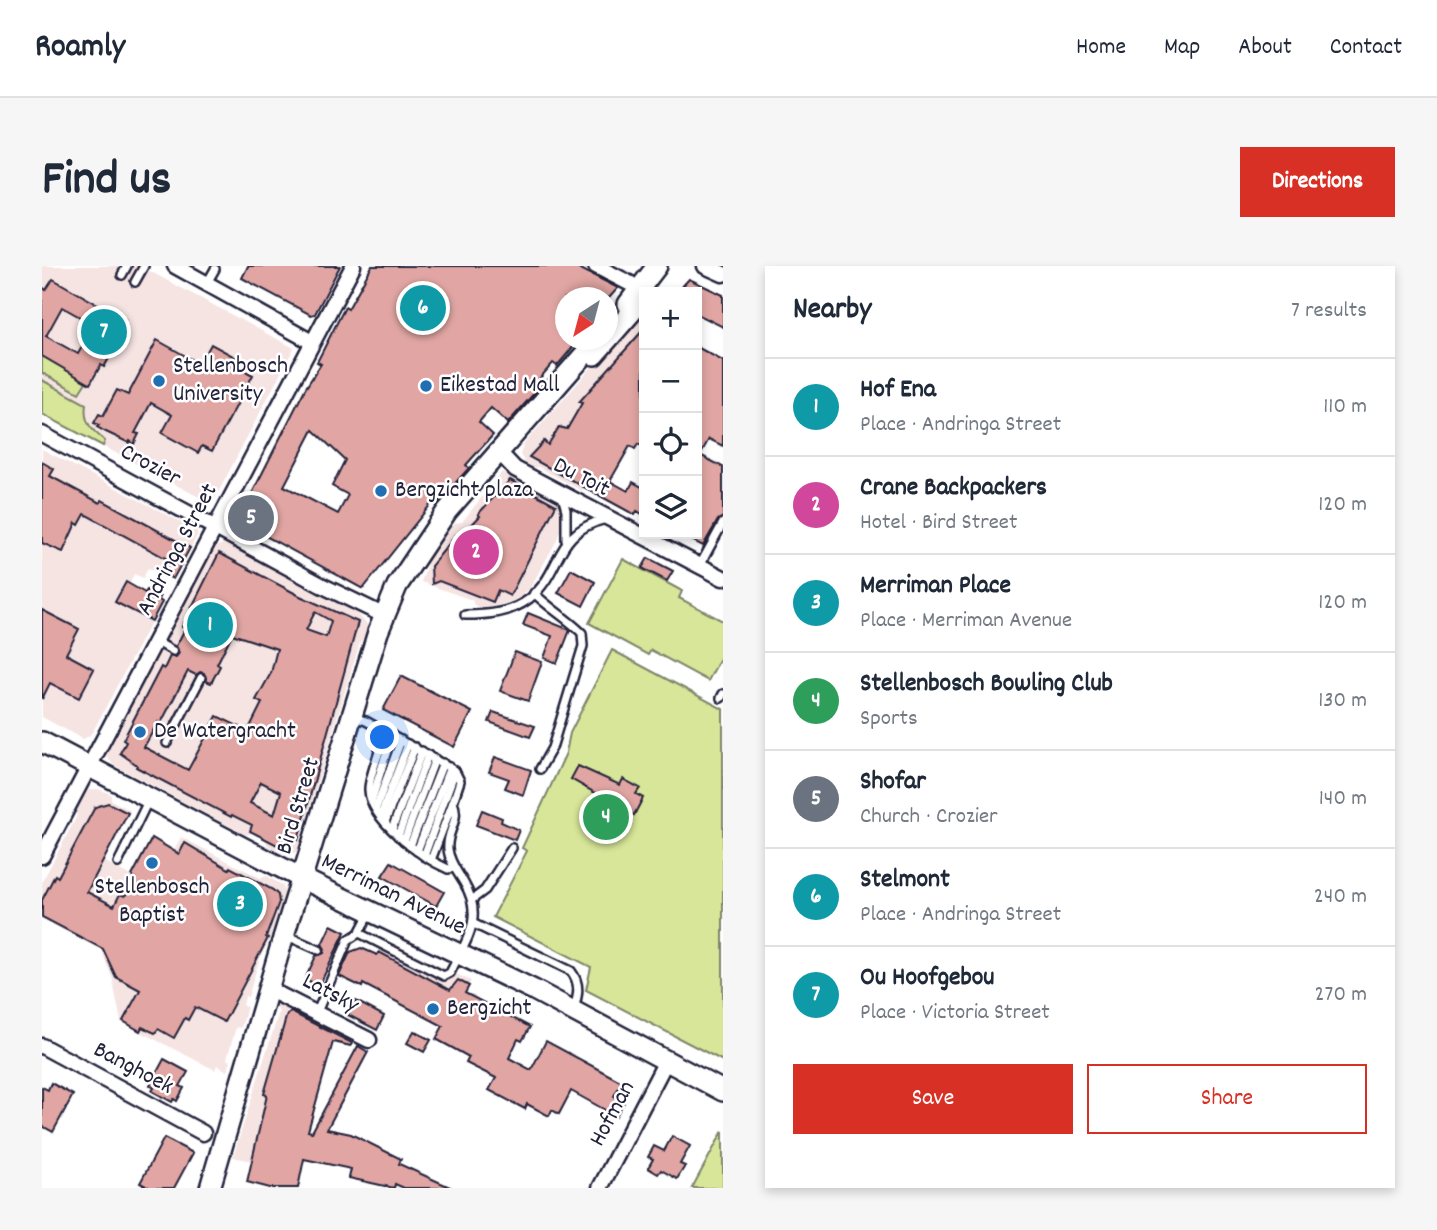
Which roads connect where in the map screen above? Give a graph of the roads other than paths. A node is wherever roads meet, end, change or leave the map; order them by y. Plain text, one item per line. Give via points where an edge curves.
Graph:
1 (127, 266) edge
2 (144, 266) edge
3 (175, 266) edge
4 (353, 266) edge
5 (596, 266) edge
6 (657, 266) edge
7 (672, 266) edge
8 (705, 266) edge
9 (215, 269) dead end
10 (723, 274) edge
11 (122, 275) dead end
12 (135, 282) dead end
13 (207, 283) junction
14 (653, 287) edge
15 (638, 291) edge
16 (618, 314) edge
17 (317, 344) junction
18 (589, 350) edge
19 (42, 434) edge
20 (501, 455) junction
21 (561, 494) junction
22 (611, 519) junction
23 (723, 523) edge
24 (216, 528) junction
25 (566, 540) junction
26 (700, 565) junction
27 (723, 578) edge
28 (534, 593) junction
29 (465, 615) dead end
30 (385, 616) junction
31 (155, 641) junction
32 (173, 650) dead end
33 (201, 678) dead end
34 (352, 717) junction
35 (389, 733) junction
36 (42, 742) edge
37 (167, 743) dead end
38 (428, 755) junction
39 (90, 767) junction
40 (540, 769) dead end
41 (150, 799) junction
42 (453, 802) junction
43 (378, 811) junction
44 (385, 822) junction
45 (392, 829) junction
46 (48, 831) edge
47 (414, 848) junction
48 (512, 848) dead end
49 (42, 856) edge
50 (118, 863) dead end
51 (455, 868) junction
52 (303, 879) junction
53 (473, 899) junction
54 (370, 912) junction
55 (474, 924) junction
56 (359, 933) junction
57 (284, 935) junction
58 (319, 950) dead end
59 (459, 955) junction
60 (268, 989) junction
61 (317, 1012) junction
62 (574, 1012) junction
63 (369, 1040) dead end
64 (42, 1046) edge
65 (666, 1061) junction
66 (723, 1091) edge
67 (203, 1133) dead end
68 (210, 1188) edge
69 (600, 1188) edge

1 - 11 lane
2 - 12 lane
3 - 13 street
4 - 17 street, Andringa Street
5 - 15 street
6 - 16 street
7 - 14 street
8 - 10 street
9 - 13 lane
13 - 17 street
15 - 20 street, Bird Street
17 - 24 street, Andringa Street
18 - 20 street, Bird Street
19 - 24 street, Crozier
20 - 21 street, Du Toit
20 - 30 street, Bird Street via 450,523 436,531 397,586
21 - 22 street, Du Toit
21 - 25 lane
22 - 25 lane via 584,527
22 - 26 street, Du Toit
23 - 26 lane
24 - 30 street, Crozier
24 - 31 street, Andringa Street
25 - 28 lane
26 - 27 street, Du Toit
28 - 29 lane via 506,610
28 - 40 lane via 582,633 583,646 552,748
30 - 34 street, Bird Street
31 - 32 lane
31 - 39 street, Andringa Street
33 - 37 lane
34 - 35 lane
34 - 52 street, Bird Street
35 - 38 lane
35 - 43 lane via 372,799
36 - 39 street, Merriman Avenue
38 - 42 lane via 460,781
38 - 43 lane
38 - 44 lane
38 - 45 lane
38 - 47 lane
38 - 47 lane
38 - 47 lane
39 - 41 street, Merriman Avenue
39 - 46 street, Andringa Street
41 - 50 lane
41 - 52 street, Merriman Avenue
42 - 47 lane
42 - 51 lane via 457,812 448,850
43 - 44 lane
44 - 45 lane
45 - 47 lane
46 - 49 street, Andringa Street
47 - 51 lane via 449,869
48 - 53 lane via 485,890
51 - 53 lane
52 - 54 street, Merriman Avenue
52 - 57 street, Bird Street
53 - 55 lane
54 - 56 lane
54 - 59 street, Merriman Avenue
55 - 59 lane
55 - 62 lane via 572,971 578,979
56 - 59 lane via 444,976
56 - 61 lane via 348,940 336,959
57 - 58 lane
57 - 60 street, Bird Street
59 - 62 street, Merriman Avenue
60 - 61 street, Latsky
60 - 68 street, Bird Street
61 - 63 street, Latsky
62 - 65 street, Merriman Avenue
64 - 67 street, Banghoek
65 - 66 street, Merriman Avenue
65 - 69 street, Hofman

